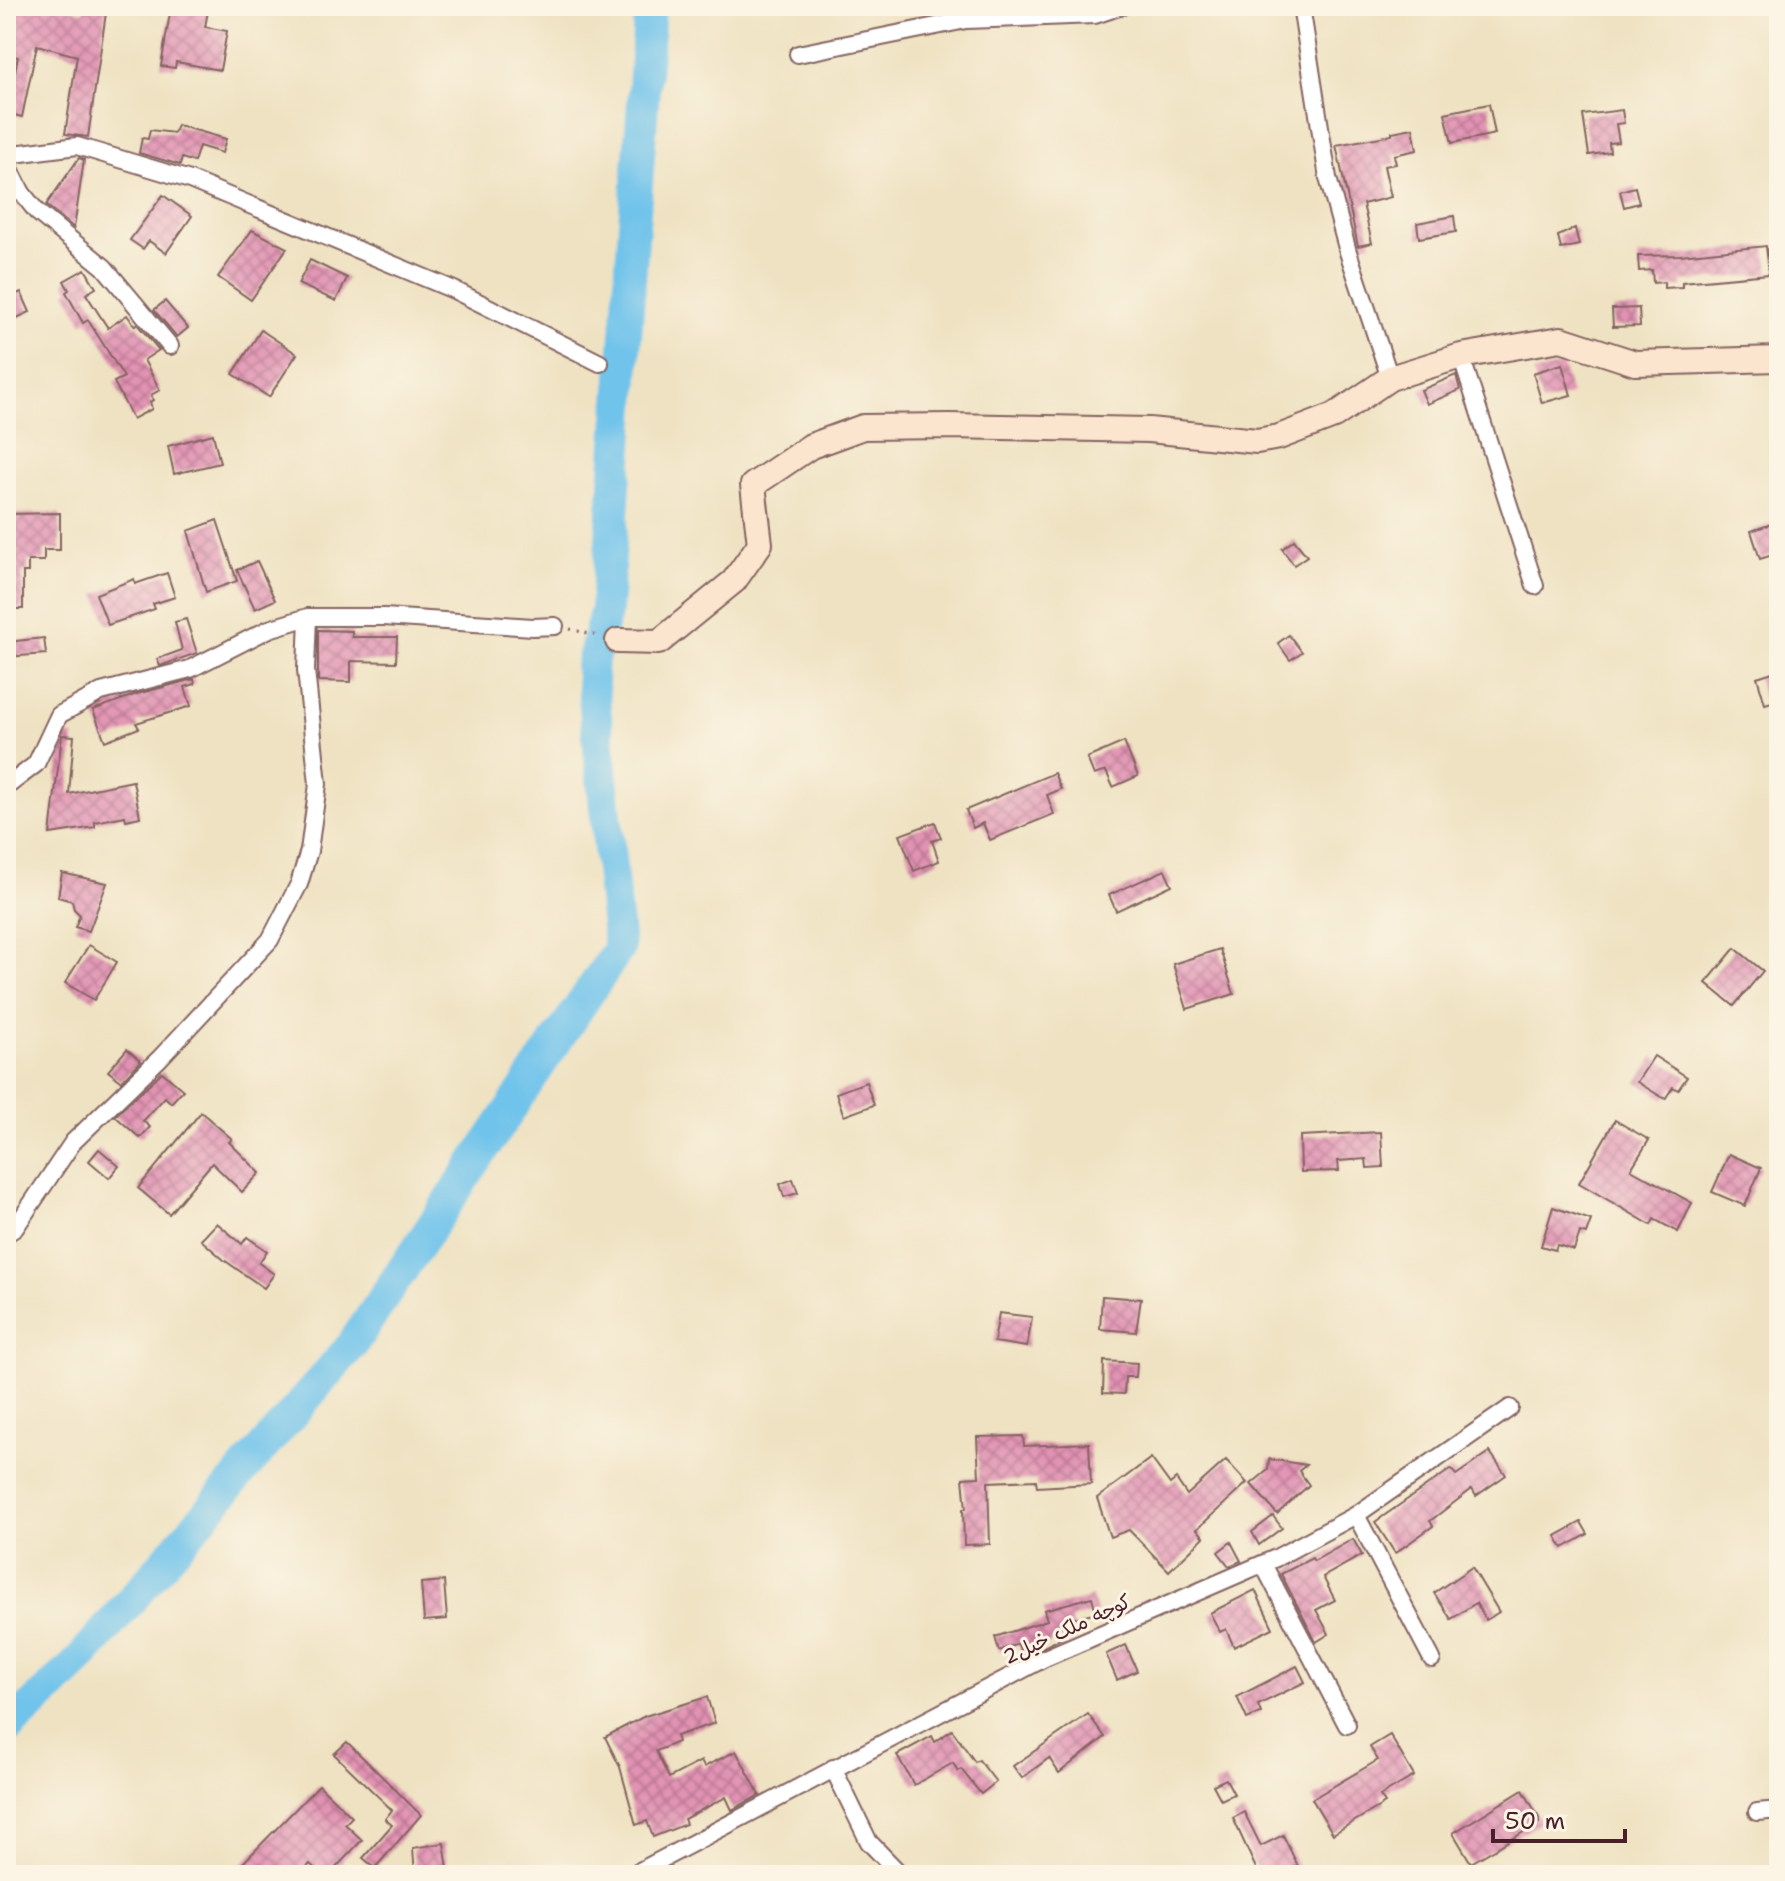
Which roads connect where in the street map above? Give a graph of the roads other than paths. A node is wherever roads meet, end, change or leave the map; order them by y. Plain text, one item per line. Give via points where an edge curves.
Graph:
1 (1122, 6) edge
2 (1301, 6) edge
3 (798, 54) dead end
4 (6, 155) edge
5 (6, 161) edge
6 (170, 346) dead end
7 (1461, 356) junction
8 (1777, 362) edge
9 (600, 363) dead end
10 (1390, 378) junction
11 (1535, 586) dead end
12 (308, 617) junction
13 (555, 626) road end
14 (618, 641) road end
15 (6, 787) edge
16 (6, 1234) edge
17 (1510, 1408) dead end
18 (1356, 1515) junction
19 (1263, 1564) junction
20 (1432, 1659) dead end
21 (1347, 1725) dead end
22 (833, 1768) junction
23 (1779, 1810) edge
24 (1757, 1812) dead end
25 (632, 1875) edge
26 (901, 1875) edge

1 - 3 street via 1095,15 966,20
2 - 10 street via 1328,178
4 - 9 street via 77,146 190,180 454,290
5 - 6 street via 37,212 104,267
7 - 8 street via 1561,339 1635,363
7 - 10 street
7 - 11 street
10 - 14 street via 1334,416 1257,441 1149,430 863,427 811,446 753,485 760,544 734,581 659,642
12 - 13 street
12 - 15 street via 269,629 190,669 101,692 73,707 59,715 36,764
12 - 16 street via 306,670 318,784 299,884 270,940 73,1142
17 - 18 street, کوچه ملک خیل2
18 - 19 street, کوچه ملک خیل2
18 - 20 street
19 - 21 street
19 - 22 street, کوچه ملک خیل2 via 1045,1658
22 - 25 street, کوچه ملک خیل2
22 - 26 street via 869,1842
23 - 24 street

